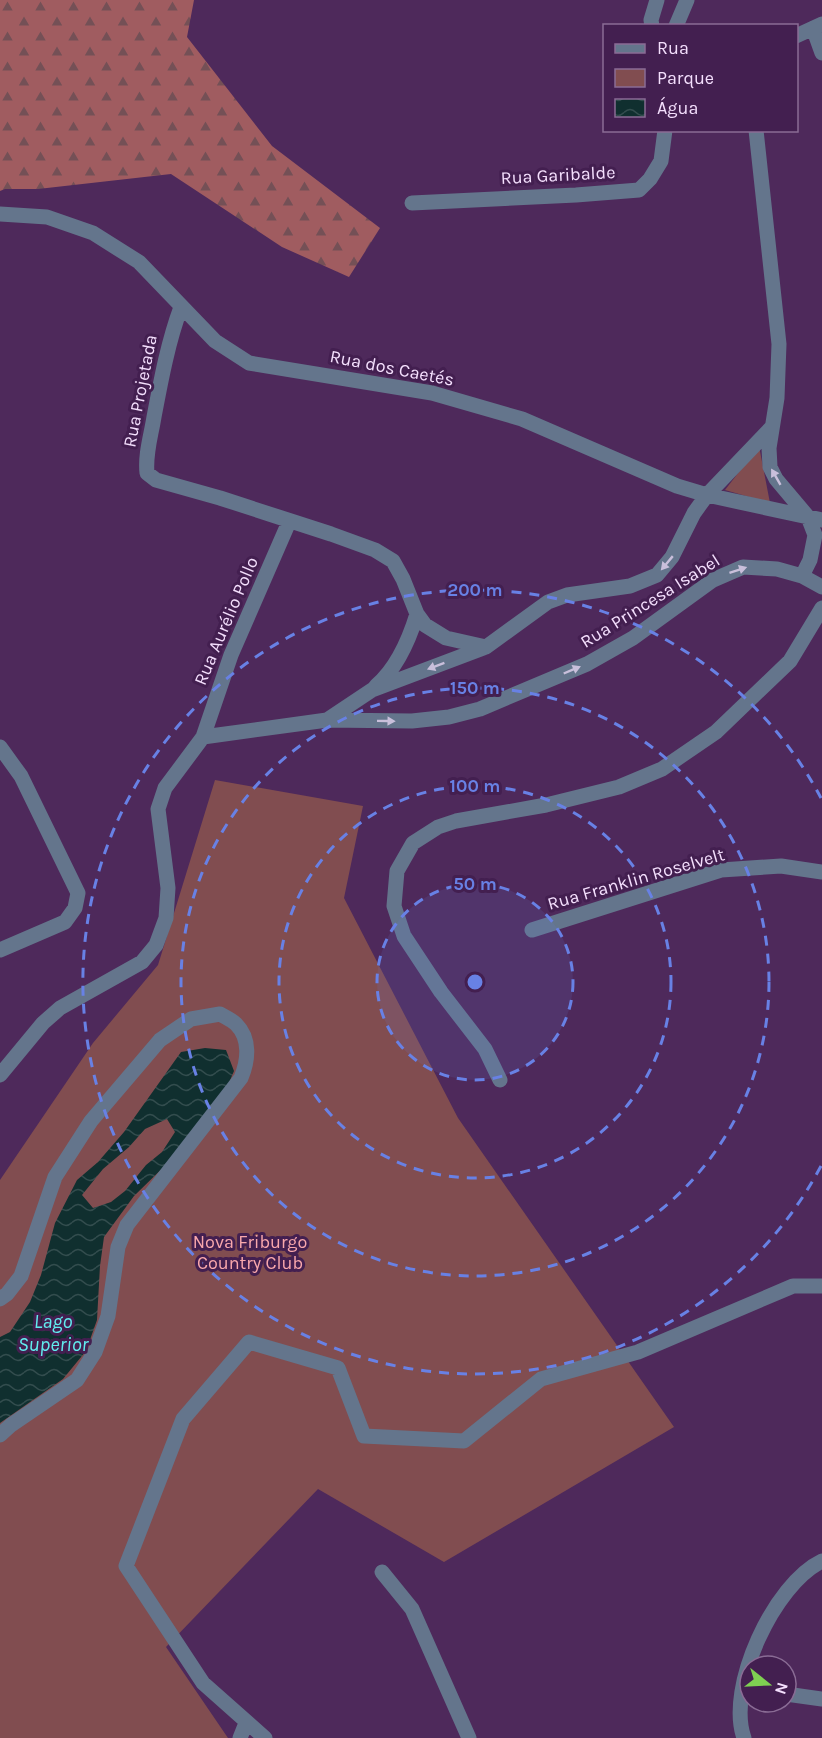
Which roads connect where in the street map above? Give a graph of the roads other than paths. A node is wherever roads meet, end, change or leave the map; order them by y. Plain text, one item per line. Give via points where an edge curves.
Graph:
1 (657, 0) edge
2 (687, 0) edge
3 (652, 24) edge
4 (677, 24) edge
5 (818, 26) edge
6 (798, 35) edge
7 (822, 53) edge
8 (665, 132) edge
9 (756, 132) edge
10 (412, 203) dead end
11 (0, 214) edge
12 (181, 307) junction
13 (772, 427) junction
14 (707, 495) junction
15 (815, 518) edge
16 (289, 522) junction
17 (802, 576) junction
18 (822, 587) edge
19 (822, 608) edge
20 (417, 614) junction
21 (486, 646) junction
22 (372, 690) junction
23 (327, 720) junction
24 (203, 736) junction
25 (0, 747) edge
26 (822, 872) edge
27 (532, 930) dead end
28 (0, 950) edge
29 (0, 1075) edge
30 (500, 1080) dead end
31 (822, 1286) edge
32 (0, 1299) edge
33 (0, 1436) edge
34 (822, 1561) edge
35 (382, 1572) dead end
36 (754, 1654) edge
37 (798, 1696) edge
38 (822, 1699) edge
39 (743, 1714) edge
40 (246, 1723) junction
41 (240, 1738) edge
42 (265, 1738) edge
43 (469, 1738) edge
44 (744, 1738) edge

1 - 3 street
2 - 4 street
5 - 6 street
5 - 7 street
8 - 10 street, Rua Garibalde via 661,161 639,190
9 - 13 street via 779,344
11 - 12 street, Rua dos Caetés via 47,218 93,233 139,262
12 - 14 street, Rua dos Caetés via 215,341 249,363 444,396 522,419 630,467
12 - 16 street, Rua Projetada via 171,334 147,473 156,480
13 - 14 street
15 -> 13 street via 776,479 770,467
14 - 15 street, Rua dos Caetés
14 -> 21 street via 672,557 657,575 630,586 567,595 548,602
15 - 17 street via 814,548
16 - 20 street via 375,550 393,561
16 - 24 street, Rua Aurélio Pollo via 231,655
17 - 18 street, Rua Princesa Isabel
23 -> 17 street, Rua Princesa Isabel via 412,721 480,709 596,659 633,638 713,580 743,567 777,569
19 - 30 street via 790,661 716,732 662,769 619,787 456,821 413,843 397,871 394,906 404,936 485,1049
20 - 21 street via 425,625 447,638
20 - 22 street via 396,663
21 -> 22 street
22 - 23 street
23 - 24 street, Rua Princesa Isabel
24 - 29 street via 160,798 168,888 166,918 156,945 142,962 60,1008
25 - 28 street via 21,776 78,893 75,908 65,922
26 - 27 street, Rua Franklin Roselvelt via 781,866 721,870
31 - 40 street via 793,1286 638,1352 541,1379 464,1441 364,1436 338,1368 249,1342 183,1419 126,1566 203,1683
32 - 33 street via 21,1276 55,1178 91,1121 160,1040 191,1019 220,1014 237,1024 246,1041 247,1062 241,1078 127,1225 118,1247 108,1316 95,1352 76,1380
34 - 36 street via 783,1595 759,1635
35 - 43 street via 412,1609
37 - 38 street
39 - 44 street
40 - 41 street
40 - 42 street

